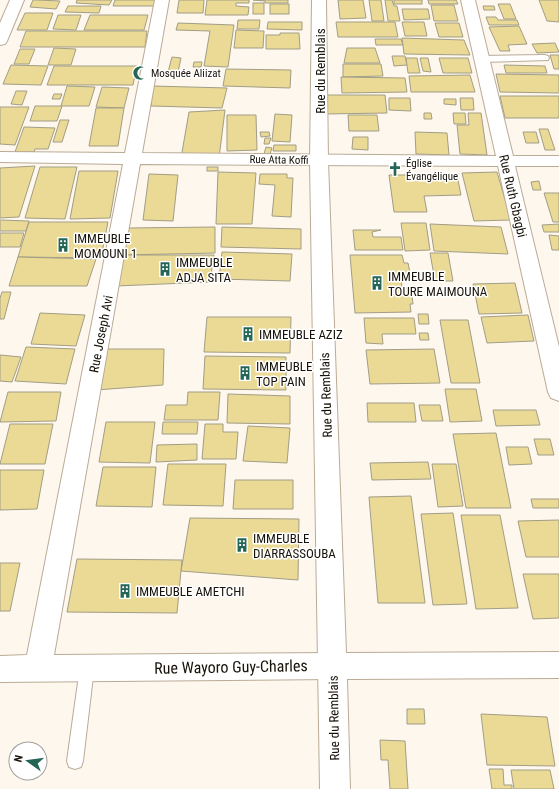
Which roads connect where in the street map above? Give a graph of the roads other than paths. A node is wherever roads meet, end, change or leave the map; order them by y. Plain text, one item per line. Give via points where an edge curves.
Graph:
1 (17, 0) edge
2 (162, 0) edge
3 (319, 0) edge
4 (468, 0) edge
5 (0, 41) edge
6 (545, 58) dead end
7 (482, 59) junction
8 (0, 157) edge
9 (134, 158) junction
10 (320, 161) junction
11 (505, 161) junction
12 (559, 162) edge
13 (559, 392) edge
14 (559, 665) edge
15 (333, 666) junction
16 (38, 668) junction
17 (87, 668) junction
18 (0, 669) edge
19 (75, 761) dead end
20 (335, 789) edge

1 - 5 street
2 - 9 street, Rue Joseph Avi
3 - 10 street, Rue du Remblais
4 - 7 street, Rue Ruth Gbagbi
6 - 7 lane
7 - 11 street, Rue Ruth Gbagbi
8 - 9 street, Rue Atta Koffi
9 - 10 street, Rue Atta Koffi
9 - 16 street, Rue Joseph Avi
10 - 11 street, Rue Atta Koffi
10 - 15 street, Rue du Remblais
11 - 12 street, Rue Atta Koffi
11 - 13 street, Rue Ruth Gbagbi
14 - 15 street, Rue Wayoro Guy-Charles
15 - 17 street, Rue Wayoro Guy-Charles
15 - 20 street, Rue du Remblais
16 - 17 street, Rue Wayoro Guy-Charles
16 - 18 street, Rue Wayoro Guy-Charles
17 - 19 lane

